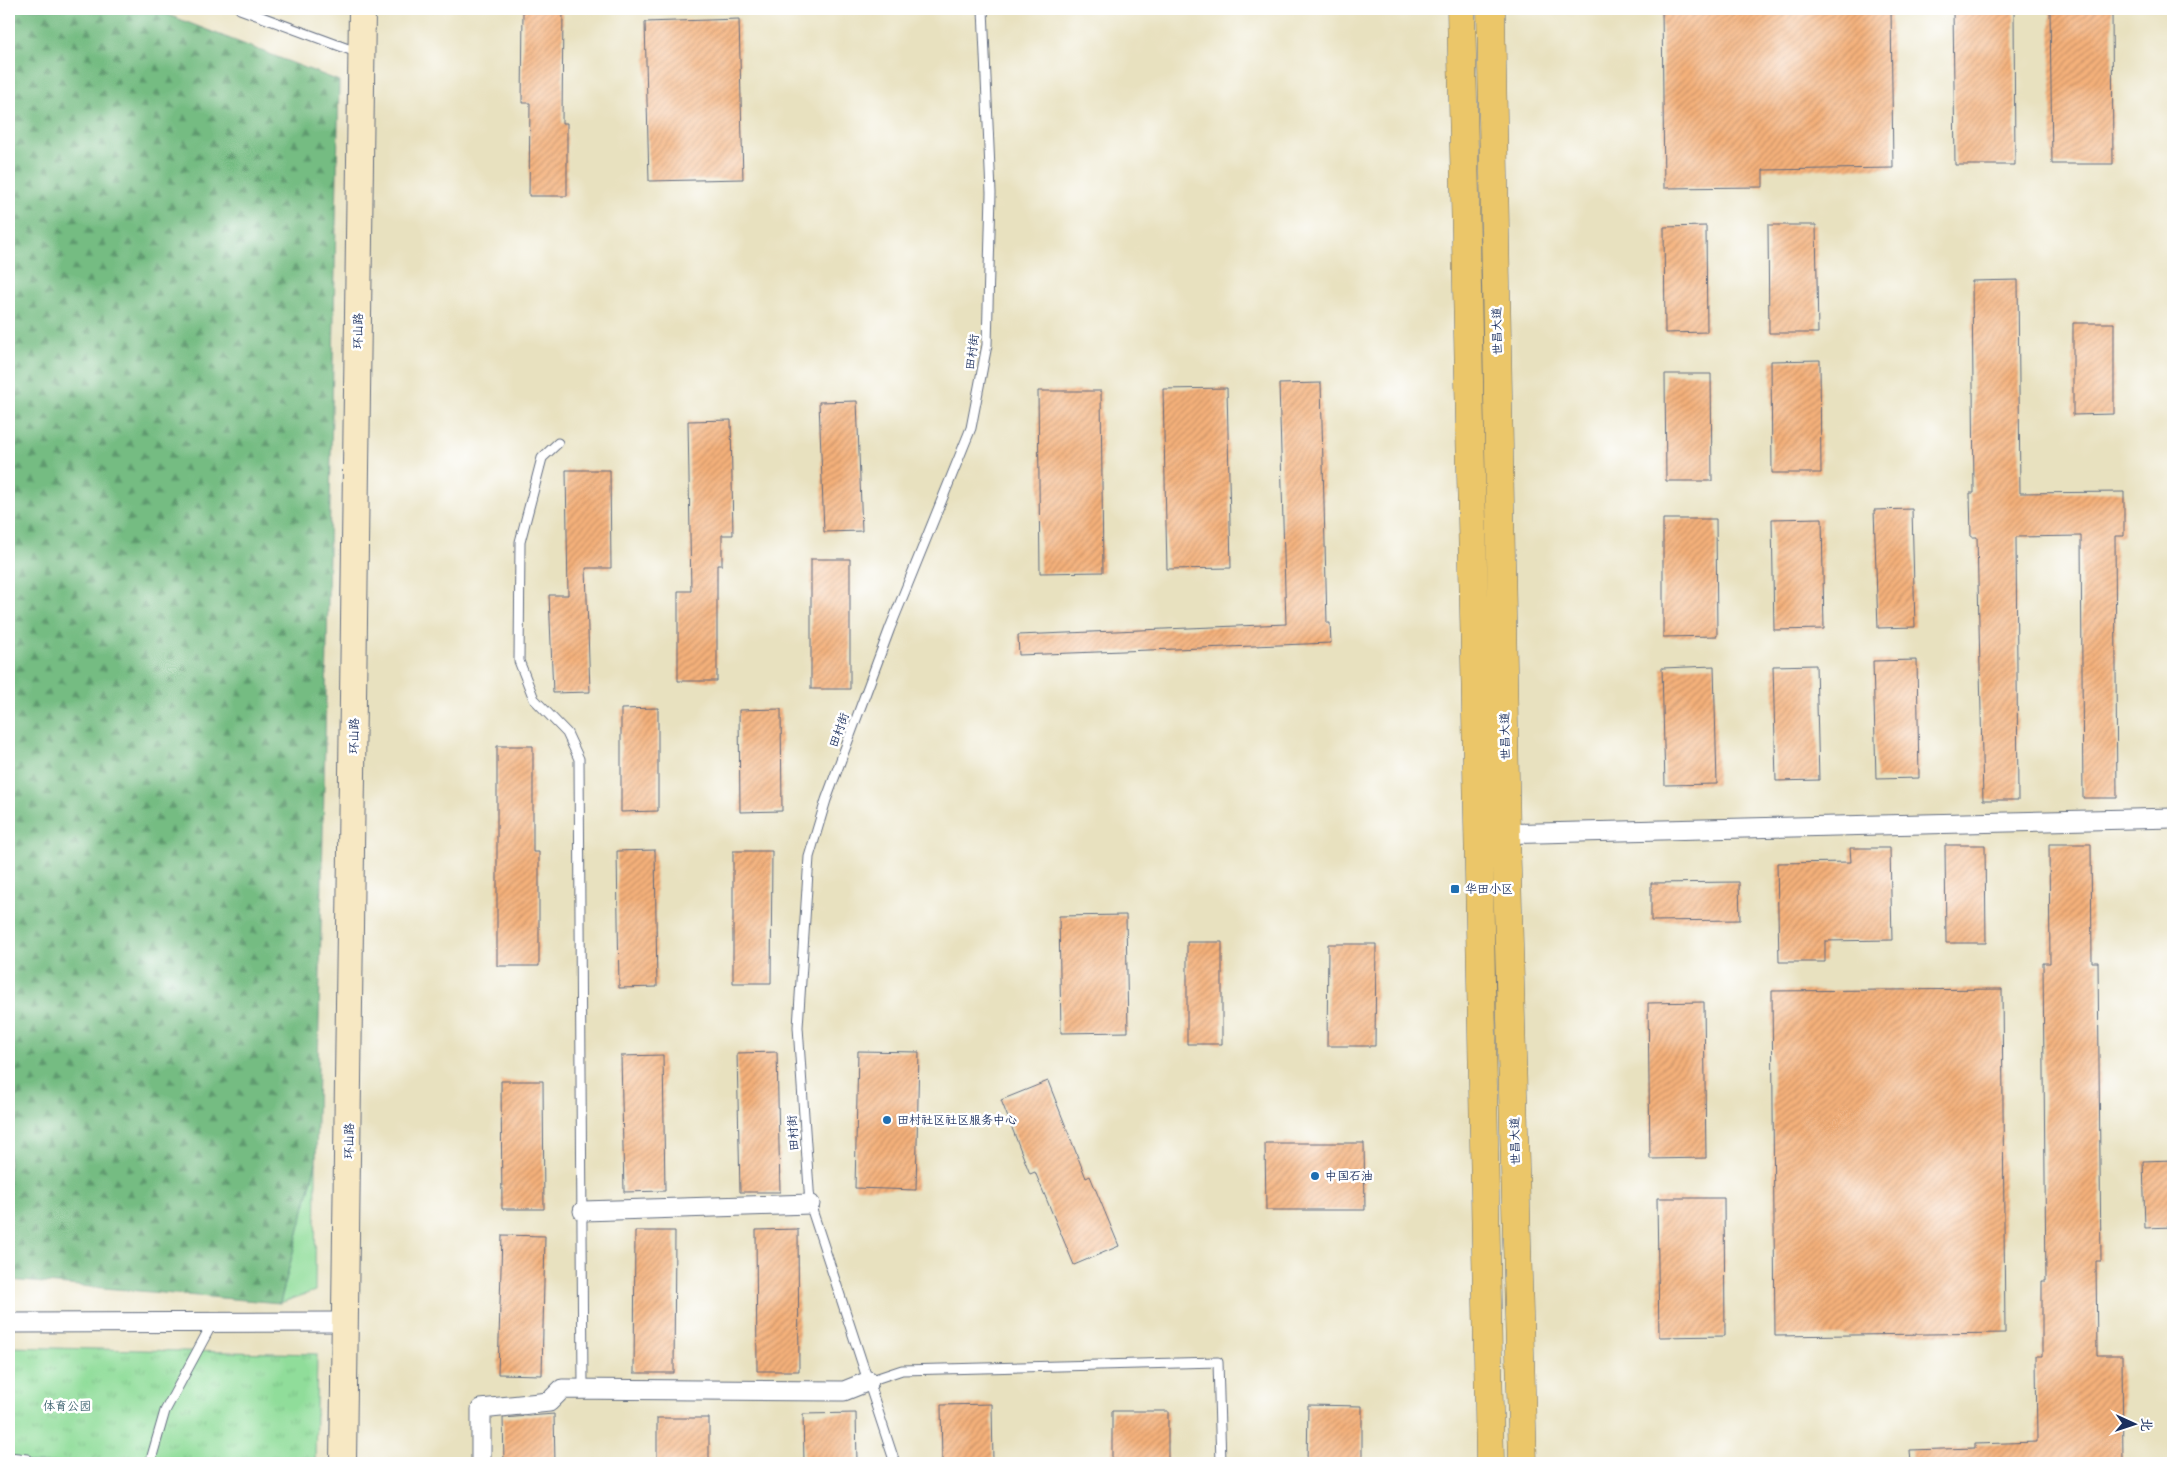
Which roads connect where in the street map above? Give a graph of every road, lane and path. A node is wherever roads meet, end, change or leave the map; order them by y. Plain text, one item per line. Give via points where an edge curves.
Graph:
1 (240, 9) edge
2 (362, 9) edge
3 (984, 9) edge
4 (1492, 12) edge
5 (1459, 14) edge
6 (362, 54) junction
7 (558, 443) dead end
8 (2173, 818) edge
9 (1478, 833) junction
10 (1506, 834) junction
11 (810, 1204) junction
12 (582, 1212) junction
13 (213, 1322) junction
14 (347, 1322) junction
15 (9, 1323) edge
16 (869, 1381) junction
17 (583, 1389) junction
18 (9, 1457) edge
19 (32, 1463) edge
20 (150, 1463) edge
21 (343, 1463) edge
22 (480, 1463) edge
23 (895, 1463) edge
24 (1221, 1463) edge
25 (1490, 1463) edge
26 (1523, 1463) edge

1 - 6 lane
2 - 6 main road, 环山路
3 - 11 lane, 田村街 via 991,193 987,345 971,428 890,628 826,800 809,857 798,1027
4 - 10 main road, 世昌大道
5 - 9 main road
6 - 14 main road, 环山路
7 - 12 lane via 542,458 520,542 518,661 534,699 567,733 579,759
8 - 10 street
9 - 10 street
9 - 25 main road
10 - 26 main road, 世昌大道
11 - 12 street
11 - 16 lane, 田村街
12 - 17 lane
13 - 14 street
13 - 15 street
13 - 20 lane via 165,1411
14 - 21 main road, 环山路
16 - 17 street via 844,1391
16 - 23 lane, 田村街
16 - 24 lane via 902,1370 1218,1362
17 - 22 street via 562,1388 549,1402 481,1409
18 - 19 lane via 28,1459

